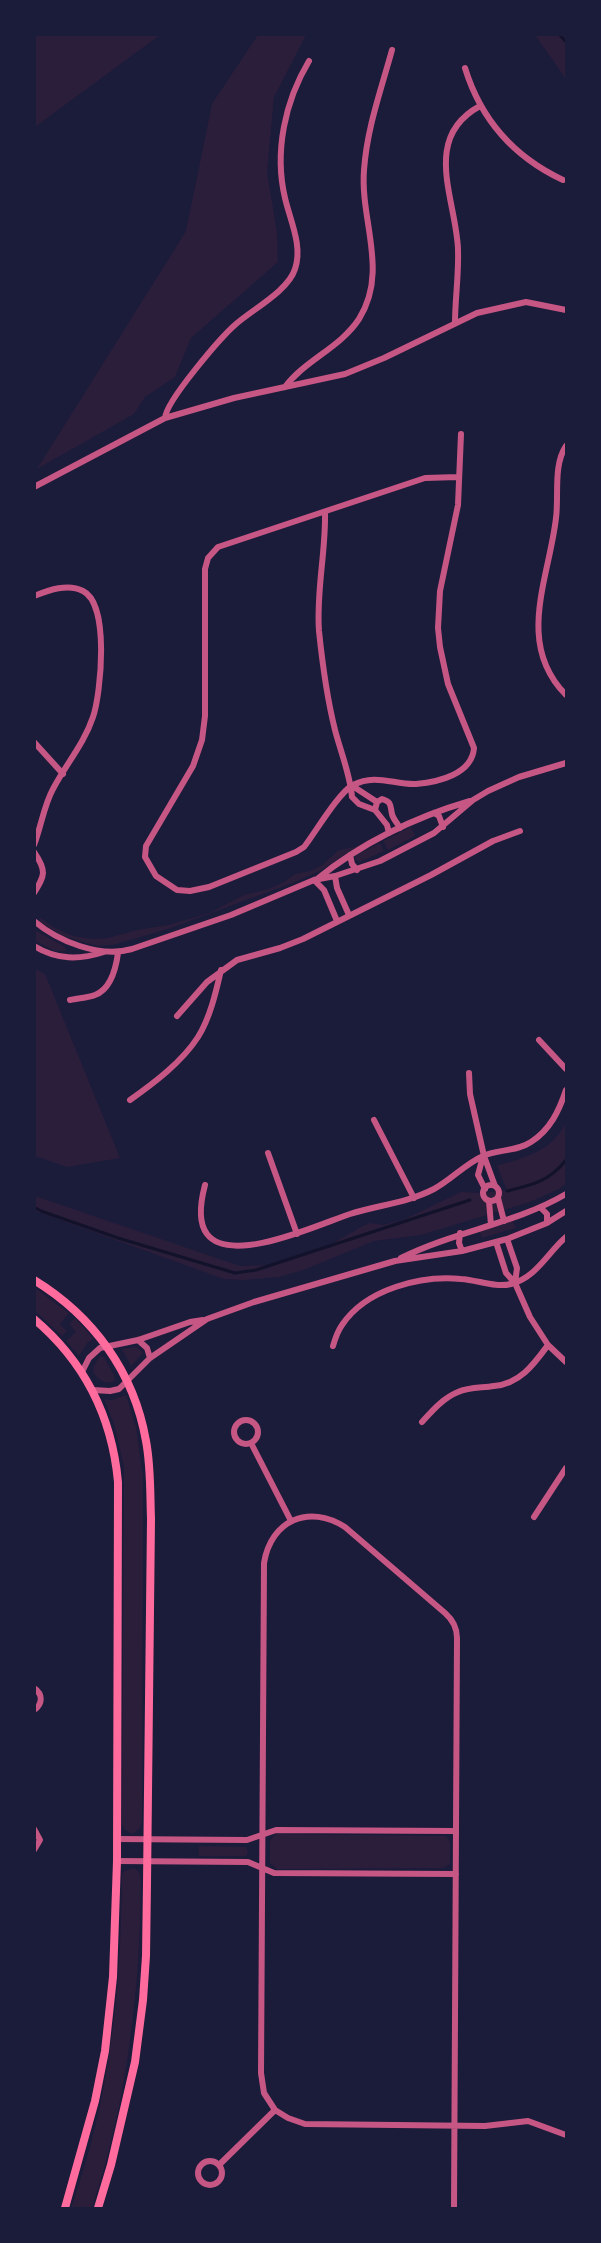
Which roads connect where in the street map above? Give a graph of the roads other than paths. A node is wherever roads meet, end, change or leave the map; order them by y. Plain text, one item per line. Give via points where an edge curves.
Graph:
1 (392, 50) dead end
2 (309, 61) dead end
3 (465, 68) dead end
4 (480, 106) junction
5 (563, 180) dead end
6 (567, 310) edge
7 (455, 323) junction
8 (285, 387) junction
9 (165, 418) junction
10 (461, 434) dead end
11 (567, 446) edge
12 (458, 477) junction
13 (34, 487) edge
14 (325, 512) junction
15 (34, 596) edge
16 (567, 695) edge
17 (34, 742) edge
18 (567, 763) edge
19 (63, 774) junction
20 (351, 786) junction
21 (473, 800) junction
22 (377, 802) junction
23 (375, 810) junction
24 (434, 813) junction
25 (442, 827) junction
26 (400, 828) junction
27 (520, 831) dead end
28 (389, 833) junction
29 (34, 845) edge
30 (34, 852) edge
31 (350, 855) junction
32 (357, 870) junction
33 (334, 876) junction
34 (314, 880) junction
35 (36, 889) edge
36 (349, 915) junction
37 (34, 921) edge
38 (337, 921) junction
39 (69, 940) junction
40 (34, 946) edge
41 (104, 952) junction
42 (118, 953) junction
43 (65, 958) junction
44 (222, 970) junction
45 (70, 1000) dead end
46 (177, 1016) dead end
47 (539, 1040) dead end
48 (567, 1069) edge
49 (469, 1072) dead end
50 (567, 1090) edge
51 (130, 1100) dead end
52 (374, 1120) dead end
53 (268, 1153) dead end
54 (484, 1156) junction
55 (204, 1185) dead end
56 (495, 1186) junction
57 (485, 1189) junction
58 (567, 1194) edge
59 (414, 1198) junction
60 (498, 1198) junction
61 (489, 1201) junction
62 (541, 1208) junction
63 (567, 1211) edge
64 (504, 1221) junction
65 (547, 1223) junction
66 (491, 1225) junction
67 (460, 1233) junction
68 (297, 1234) junction
69 (567, 1237) edge
70 (507, 1239) junction
71 (496, 1242) junction
72 (462, 1251) junction
73 (395, 1261) junction
74 (34, 1280) edge
75 (515, 1283) junction
76 (34, 1319) edge
77 (207, 1319) junction
78 (138, 1340) junction
79 (548, 1345) junction
80 (107, 1346) junction
81 (333, 1347) dead end
82 (150, 1358) junction
83 (567, 1362) edge
84 (82, 1372) junction
85 (128, 1380) junction
86 (93, 1390) junction
87 (422, 1422) dead end
88 (251, 1443) junction
89 (567, 1468) edge
90 (534, 1517) dead end
91 (291, 1521) junction
92 (34, 1688) edge
93 (34, 1710) edge
94 (34, 1829) edge
95 (456, 1831) junction
96 (262, 1835) junction
97 (117, 1839) junction
98 (147, 1839) junction
99 (34, 1850) edge
100 (117, 1861) junction
101 (147, 1861) junction
102 (262, 1867) junction
103 (456, 1874) junction
104 (275, 2110) junction
105 (455, 2126) junction
106 (567, 2135) edge
107 (219, 2165) junction
108 (65, 2208) edge
109 (98, 2208) edge
110 (454, 2208) edge

1 - 8 street via 375,106 363,173 373,260 369,296 344,337 292,377
2 - 9 street via 290,104 281,153 284,195 297,244 296,269 283,288 234,326 210,352 172,400
3 - 4 street
4 - 5 street via 515,150
4 - 7 street via 454,128 446,154 458,247
6 - 7 street via 526,302 477,313
7 - 8 street via 345,374
8 - 9 street
9 - 13 street
10 - 12 street
11 - 16 street via 560,458 556,517 538,629 547,665
12 - 14 street via 425,478
12 - 20 street via 458,505 440,591 438,628 448,684 474,754 466,768 439,780 415,784 382,778
14 - 20 street via 318,597 320,632 334,728
14 - 20 street via 218,548 208,558 202,740 187,778 146,846 145,857 156,876 177,890 209,887 304,847
15 - 19 street via 69,587 84,591 93,601 101,640 102,673 97,704 87,733
17 - 19 street
18 - 21 street via 519,777
19 - 29 street via 52,789
20 - 22 street
20 - 23 street via 351,797
21 - 24 street
21 - 25 street
22 - 23 street
22 - 26 street via 382,799 392,805 392,815
23 - 28 street
24 - 25 street
24 - 26 street
25 - 32 street via 398,853
26 - 28 street
27 - 36 street
28 - 31 street
30 - 35 street via 43,865 42,883
31 - 32 street
31 - 34 street
32 - 33 street
33 - 34 street
33 - 36 street
34 - 38 street via 324,890
34 - 42 street via 231,915
36 - 38 street
37 - 39 street
38 - 44 street via 280,948 237,960
39 - 41 street
39 - 43 street via 72,947
40 - 43 street via 54,957
41 - 42 street
41 - 43 street
42 - 45 street via 113,975 100,992
44 - 46 street
44 - 51 street via 198,1038 159,1078
47 - 48 street
49 - 54 street
50 - 54 street via 555,1116 538,1137 520,1148
52 - 59 street
53 - 68 street
54 - 56 street
54 - 57 street via 478,1175
54 - 59 street
55 - 68 street via 203,1226 214,1240 259,1244
56 - 57 street
56 - 60 street
57 - 61 street via 484,1196
58 - 62 street
59 - 68 street via 357,1212
60 - 61 street
60 - 64 street
61 - 66 street
62 - 64 street
62 - 65 street via 547,1214
63 - 65 street
64 - 66 street
65 - 70 street
66 - 67 street
67 - 72 street
67 - 73 street
69 - 75 street via 540,1266
70 - 71 street
70 - 75 street via 517,1268
71 - 72 street
71 - 75 street via 506,1273
72 - 73 street
73 - 77 street
74 - 80 main road via 77,1312
75 - 79 street
75 - 81 street via 500,1285 445,1277 404,1285 373,1298 353,1312 339,1329
76 - 84 main road via 60,1343
77 - 78 street
77 - 82 street
78 - 80 street
78 - 82 street via 147,1348
79 - 83 street
79 - 87 street via 519,1377 498,1386 455,1393
80 - 84 street via 94,1353
80 - 85 main road
82 - 85 street
84 - 86 main road
85 - 86 street via 114,1390
85 - 98 main road via 144,1428 150,1470
86 - 97 main road via 111,1436 118,1482
88 - 88 street via 258,1428 251,1420 241,1420 234,1428 236,1438 244,1444
88 - 91 street
89 - 90 street
91 - 95 street via 317,1516 338,1522 454,1623
91 - 96 street via 274,1536 264,1563
92 - 93 street via 41,1699
94 - 99 street via 40,1840
95 - 96 street via 276,1830
95 - 103 street
96 - 98 street via 247,1840
96 - 102 street
97 - 98 street
97 - 100 main road
98 - 101 main road
100 - 101 street
100 - 108 main road via 113,1977 105,2051
101 - 102 street via 248,1862
101 - 109 main road via 146,1956 135,2062
102 - 103 street via 274,1873
102 - 104 street via 261,2073 264,2093
103 - 105 street
104 - 105 street via 304,2124
104 - 107 street
105 - 106 street via 528,2121
105 - 110 street
107 - 107 street via 212,2161 201,2165 198,2173 203,2184 211,2186 221,2180

